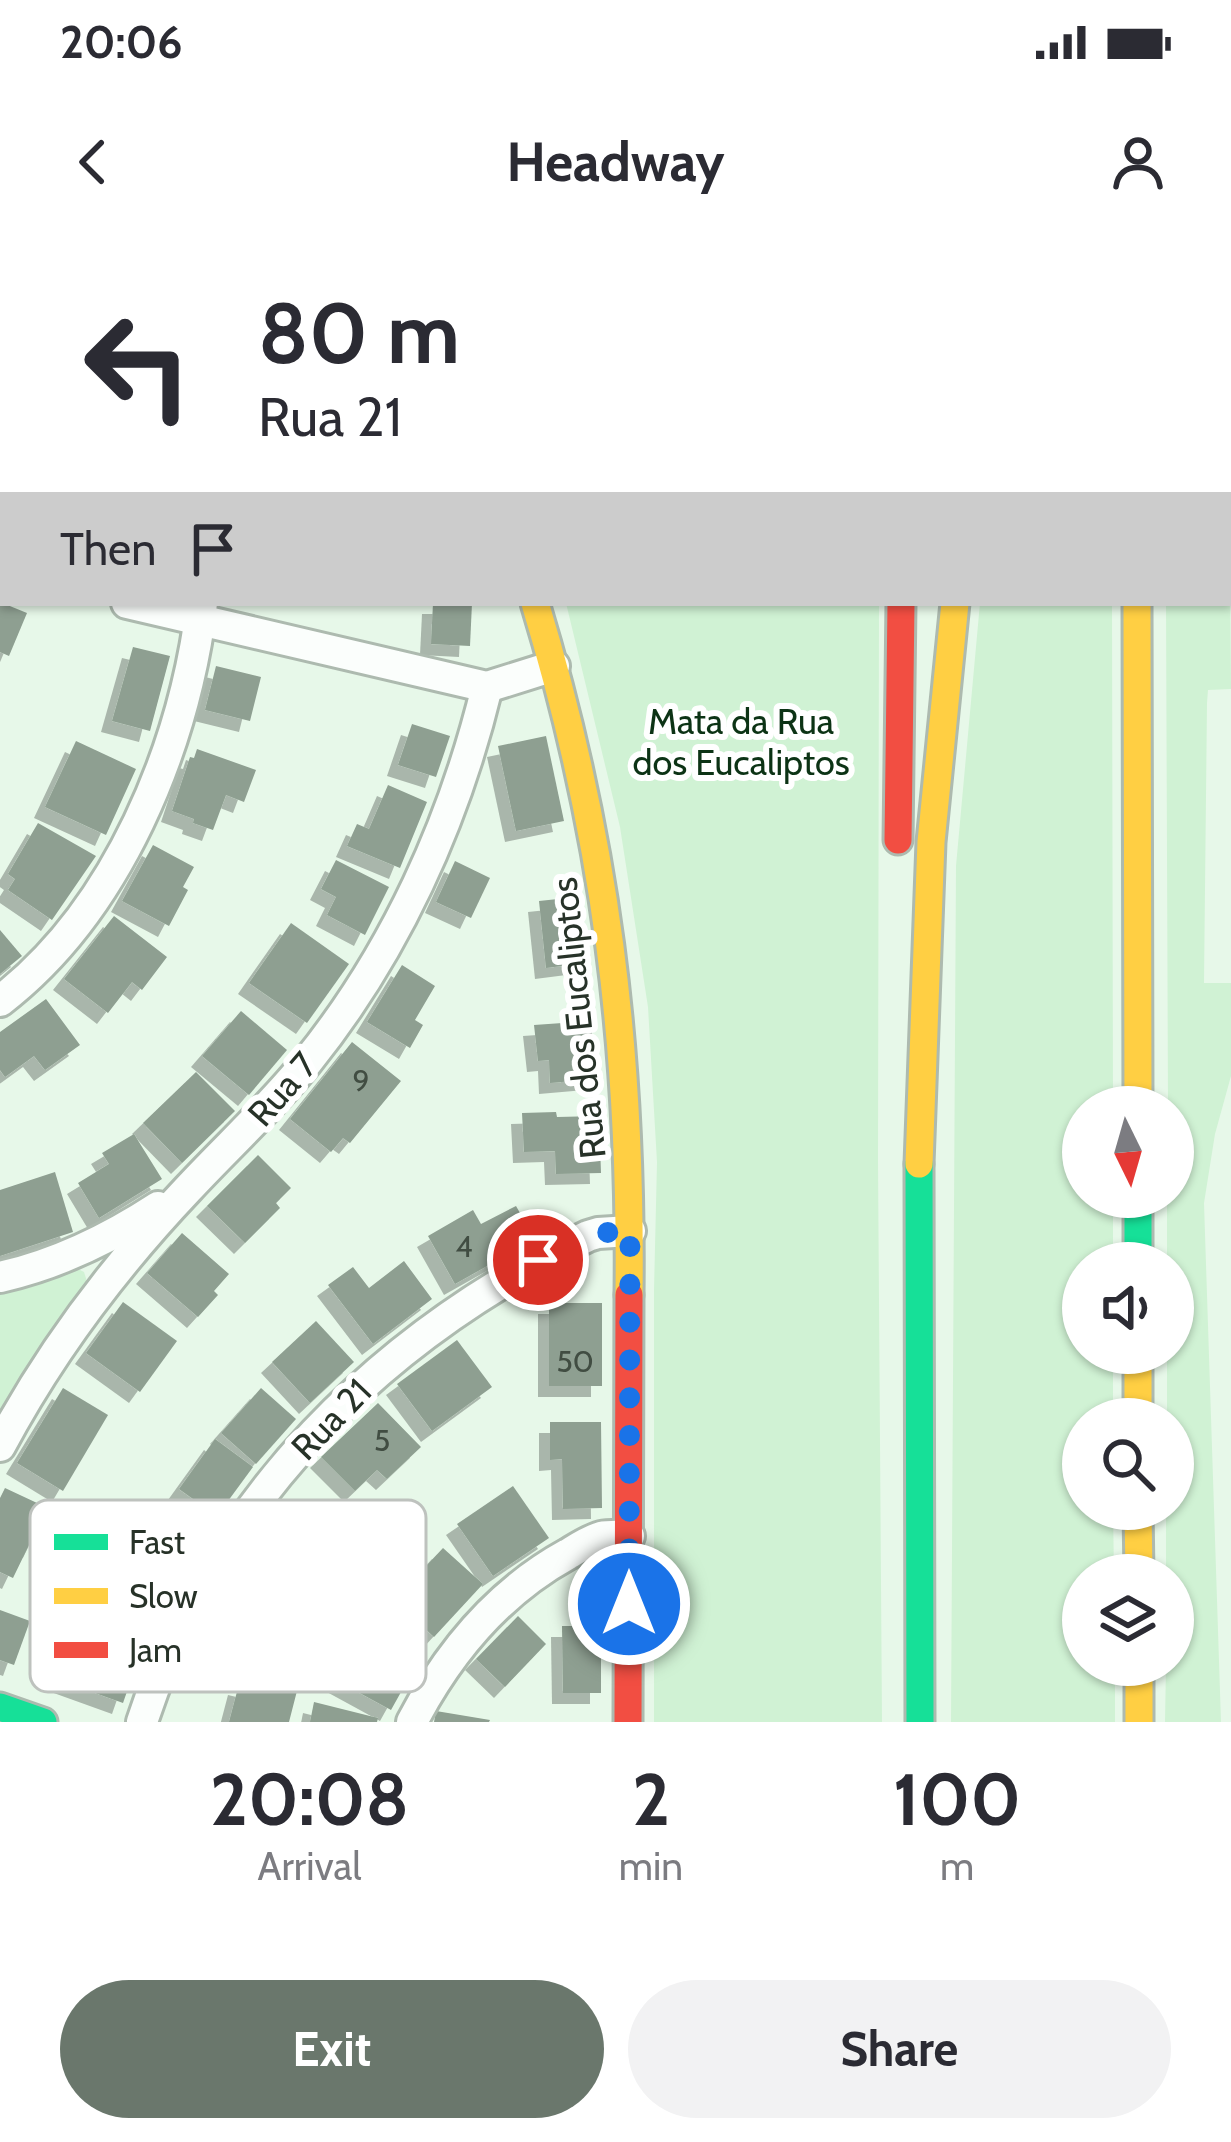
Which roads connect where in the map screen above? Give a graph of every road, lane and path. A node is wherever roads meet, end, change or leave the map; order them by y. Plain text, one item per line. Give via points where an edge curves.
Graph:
1 (155, 606) edge
2 (536, 606) edge
3 (901, 606) edge
4 (955, 606) edge
5 (1137, 606) edge
6 (201, 611) edge
7 (554, 666) junction
8 (488, 687) junction
9 (898, 868) dead end
10 (899, 963) dead end
11 (0, 1001) edge
12 (1138, 1086) edge
13 (919, 1167) junction
14 (193, 1184) junction
15 (630, 1231) junction
16 (0, 1276) edge
17 (0, 1446) edge
18 (259, 1500) edge
19 (629, 1536) junction
20 (1139, 1686) edge
21 (154, 1692) edge
22 (0, 1707) edge
23 (43, 1722) edge
24 (142, 1722) edge
25 (412, 1722) edge
26 (628, 1722) edge
27 (920, 1722) edge
28 (1139, 1722) edge

1 - 6 street
2 - 7 main road, Rua dos Eucaliptos
3 - 9 main road
4 - 13 main road via 931,842
5 - 12 main road
6 - 8 street
6 - 11 street via 176,730 123,851 47,959
7 - 8 street
7 - 15 main road, Rua dos Eucaliptos via 589,806 613,960
8 - 14 street, Rua 7 via 452,806 380,955 269,1108
10 - 13 main road
13 - 27 main road
14 - 16 street via 84,1249
14 - 17 street, Rua 7 via 83,1314
15 - 18 street, Rua 21 via 588,1236 491,1288 400,1351 320,1426
15 - 19 main road, Rua dos Eucaliptos
19 - 25 street via 599,1537 496,1606 447,1662
19 - 26 main road, Rua dos Eucaliptos
20 - 28 main road
21 - 24 street, Rua 21
22 - 23 main road

